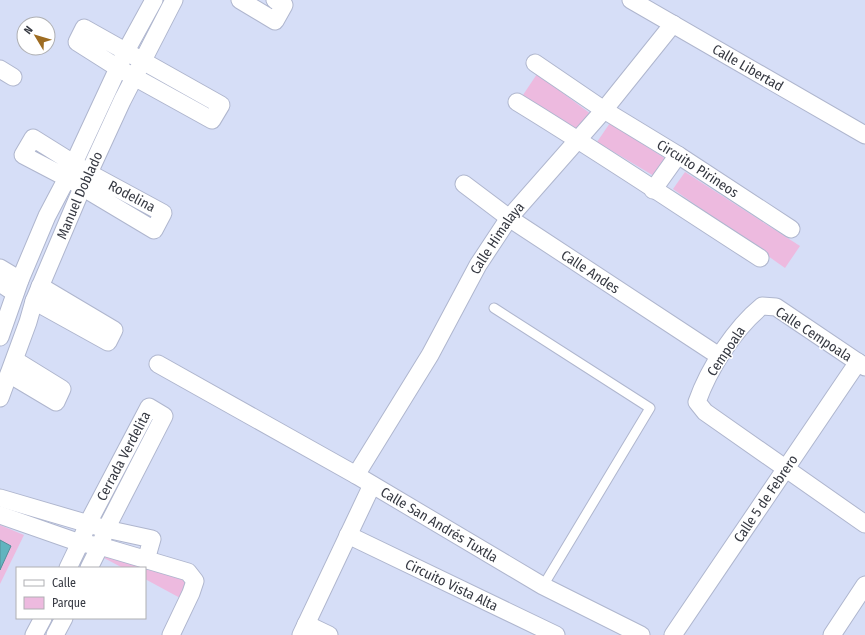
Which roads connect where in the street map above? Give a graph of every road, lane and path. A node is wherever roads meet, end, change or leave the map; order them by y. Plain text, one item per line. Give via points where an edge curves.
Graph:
1 (154, 0) edge
2 (174, 0) edge
3 (240, 0) edge
4 (275, 0) edge
5 (631, 0) edge
6 (673, 24) junction
7 (126, 51) junction
8 (143, 60) junction
9 (535, 63) dead end
10 (118, 68) junction
11 (134, 76) junction
12 (516, 102) dead end
13 (604, 110) junction
14 (865, 135) edge
15 (577, 139) junction
16 (678, 155) junction
17 (73, 162) junction
18 (67, 178) junction
19 (86, 180) junction
20 (464, 184) dead end
21 (653, 190) junction
22 (510, 218) junction
23 (791, 229) dead end
24 (760, 258) dead end
25 (0, 268) edge
26 (0, 283) edge
27 (18, 286) junction
28 (762, 306) joint
29 (494, 308) dead end
30 (0, 337) edge
31 (720, 356) junction
32 (158, 364) dead end
33 (861, 364) edge
34 (0, 398) edge
35 (785, 469) junction
36 (356, 475) junction
37 (372, 485) junction
38 (0, 498) edge
39 (0, 514) edge
40 (88, 523) junction
41 (865, 524) edge
42 (106, 529) junction
43 (348, 535) junction
44 (80, 543) junction
45 (100, 546) junction
46 (146, 560) junction
47 (68, 567) edge
48 (90, 567) edge
49 (865, 585) edge
50 (543, 586) junction
51 (42, 619) edge
52 (63, 619) edge
53 (303, 630) edge
54 (34, 635) edge
55 (55, 635) edge
56 (171, 635) edge
57 (330, 635) edge
58 (556, 635) edge
59 (641, 635) edge
60 (672, 635) edge
61 (832, 635) edge

1 - 7 street, Manuel Doblado
2 - 8 street, Manuel Doblado
3 - 4 street via 275,21 284,5
5 - 6 street, Calle Libertad
6 - 13 street, Calle Himalaya
6 - 14 street, Calle Libertad
7 - 8 street
7 - 10 street, Manuel Doblado
7 - 10 street via 84,28 77,42
8 - 11 street, Manuel Doblado
8 - 11 street via 221,105 212,120
9 - 13 street, Circuito Pirineos
10 - 11 street
10 - 17 street, Manuel Doblado
11 - 19 street, Manuel Doblado
12 - 15 street
13 - 15 street, Calle Himalaya
13 - 16 street, Circuito Pirineos
15 - 21 street
15 - 22 street, Calle Himalaya
16 - 21 street
16 - 23 street, Circuito Pirineos
17 - 18 street, Manuel Doblado
17 - 18 street via 33,138 23,155
17 - 19 street
18 - 19 street
18 - 27 street, Manuel Doblado via 47,216
19 - 34 street, Manuel Doblado via 37,293
20 - 22 street, Calle Andes
21 - 24 street
22 - 31 street, Calle Andes
22 - 36 street, Calle Himalaya via 478,265 430,355
25 - 27 street
26 - 27 street
27 - 30 street, Manuel Doblado
28 - 31 street, Cempoala via 752,314
28 - 33 street, Calle Cempoala via 776,307
29 - 50 lane via 650,408
31 - 35 street, Cempoala via 697,402 705,412
32 - 36 street, Calle San Andrés Tuxtla
33 - 35 street, Calle 5 de Febrero
35 - 41 street
35 - 60 street, Calle 5 de Febrero
36 - 37 street, Calle San Andrés Tuxtla
37 - 43 street
37 - 50 street, Calle San Andrés Tuxtla
38 - 40 street
39 - 44 street
40 - 42 street
40 - 42 street, Cerrada Verdelita via 149,407 164,416
40 - 44 street, Cerrada Verdelita
42 - 45 street, Cerrada Verdelita
42 - 46 street via 152,539
43 - 53 street
43 - 58 street, Circuito Vista Alta
44 - 45 street
44 - 47 street, Cerrada Verdelita
45 - 46 street
45 - 48 street, Cerrada Verdelita
46 - 56 street via 188,572 195,581
49 - 61 street
50 - 59 street, Calle San Andrés Tuxtla
51 - 54 street
52 - 55 street
53 - 57 street

